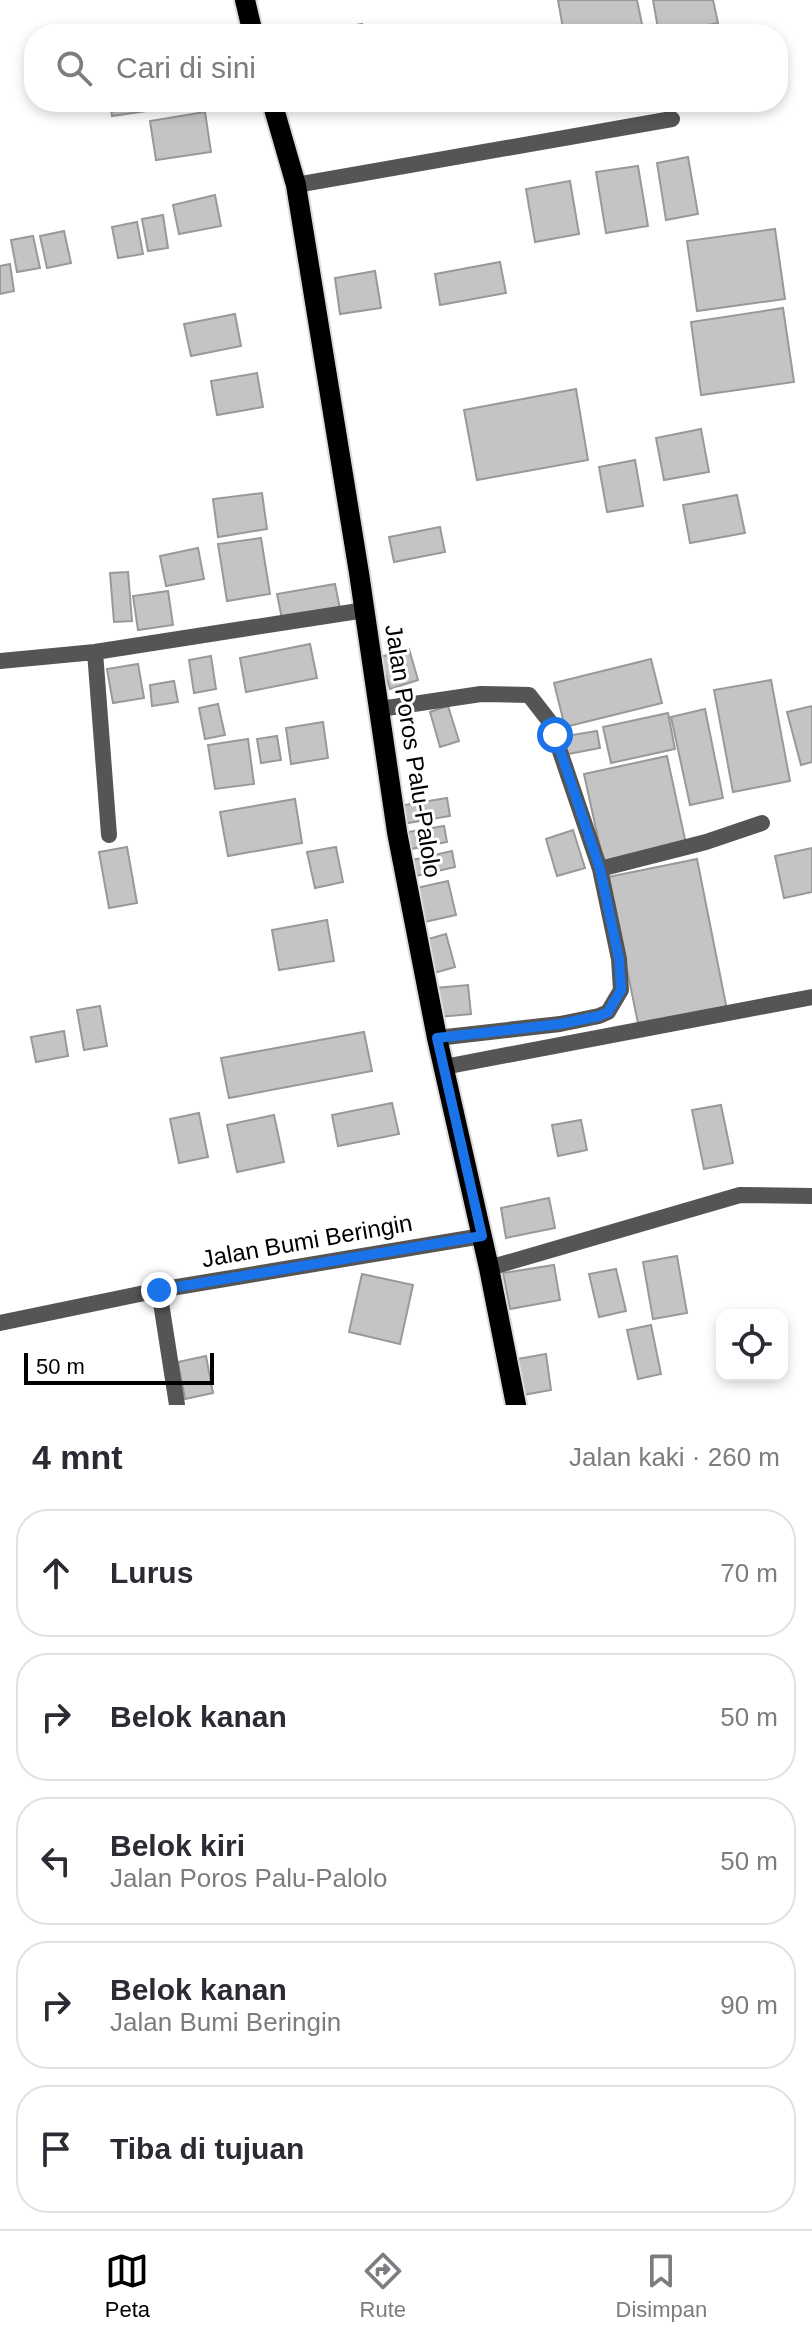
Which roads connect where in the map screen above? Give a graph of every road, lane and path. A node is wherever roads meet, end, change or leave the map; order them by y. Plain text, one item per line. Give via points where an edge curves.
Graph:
1 (245, 0) edge
2 (251, 24) edge
3 (275, 112) edge
4 (672, 119) dead end
5 (296, 185) junction
6 (365, 610) junction
7 (95, 652) junction
8 (0, 661) edge
9 (380, 709) junction
10 (762, 823) dead end
11 (109, 835) dead end
12 (600, 869) junction
13 (812, 997) edge
14 (437, 1038) junction
15 (444, 1067) junction
16 (812, 1196) edge
17 (482, 1236) junction
18 (489, 1268) junction
19 (159, 1290) junction
20 (0, 1323) edge
21 (177, 1405) edge
22 (516, 1405) edge

1 - 2 main road
3 - 5 main road, Jalan Poros Palu-Palolo
4 - 5 street
5 - 6 main road, Jalan Poros Palu-Palolo
6 - 7 street
6 - 9 main road, Jalan Poros Palu-Palolo
7 - 8 street
7 - 11 street
9 - 12 street via 481,694 529,695 550,722
9 - 14 main road, Jalan Poros Palu-Palolo via 397,832
10 - 12 street
12 - 14 street via 622,978 608,1012 560,1024
13 - 15 street
14 - 15 main road, Jalan Poros Palu-Palolo
15 - 17 main road, Jalan Poros Palu-Palolo
16 - 18 street via 740,1195
17 - 18 main road, Jalan Poros Palu-Palolo
17 - 19 street, Jalan Bumi Beringin
18 - 22 main road, Jalan Poros Palu-Palolo
19 - 20 street, Jalan Bumi Beringin
19 - 21 street

